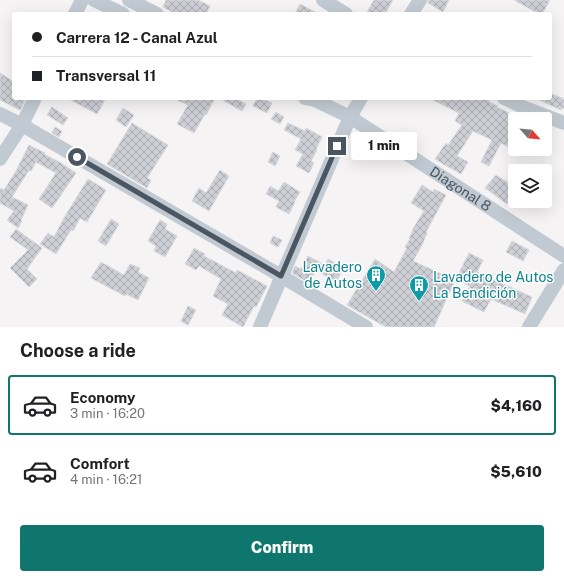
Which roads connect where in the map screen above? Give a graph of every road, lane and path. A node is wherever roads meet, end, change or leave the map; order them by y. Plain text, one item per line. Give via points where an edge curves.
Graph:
1 (82, 0) edge
2 (94, 0) edge
3 (129, 0) edge
4 (323, 0) edge
5 (420, 0) edge
6 (76, 12) edge
7 (119, 12) edge
8 (153, 12) edge
9 (343, 12) edge
10 (412, 12) edge
11 (34, 100) edge
12 (313, 100) edge
13 (360, 100) edge
14 (508, 100) edge
15 (0, 114) edge
16 (350, 117) junction
17 (564, 123) edge
18 (22, 126) junction
19 (0, 159) edge
20 (564, 256) edge
21 (564, 270) edge
22 (281, 276) junction
23 (260, 327) edge
24 (366, 327) edge
25 (529, 327) edge

1 - 6 street
2 - 7 street
3 - 8 street
4 - 9 street
5 - 10 street
11 - 18 street
12 - 16 street, Diagonal 8
13 - 16 street
14 - 17 street
15 - 18 street
16 - 20 street, Diagonal 8
16 - 22 street
18 - 19 street
18 - 22 street
21 - 25 street
22 - 23 street
22 - 24 street

